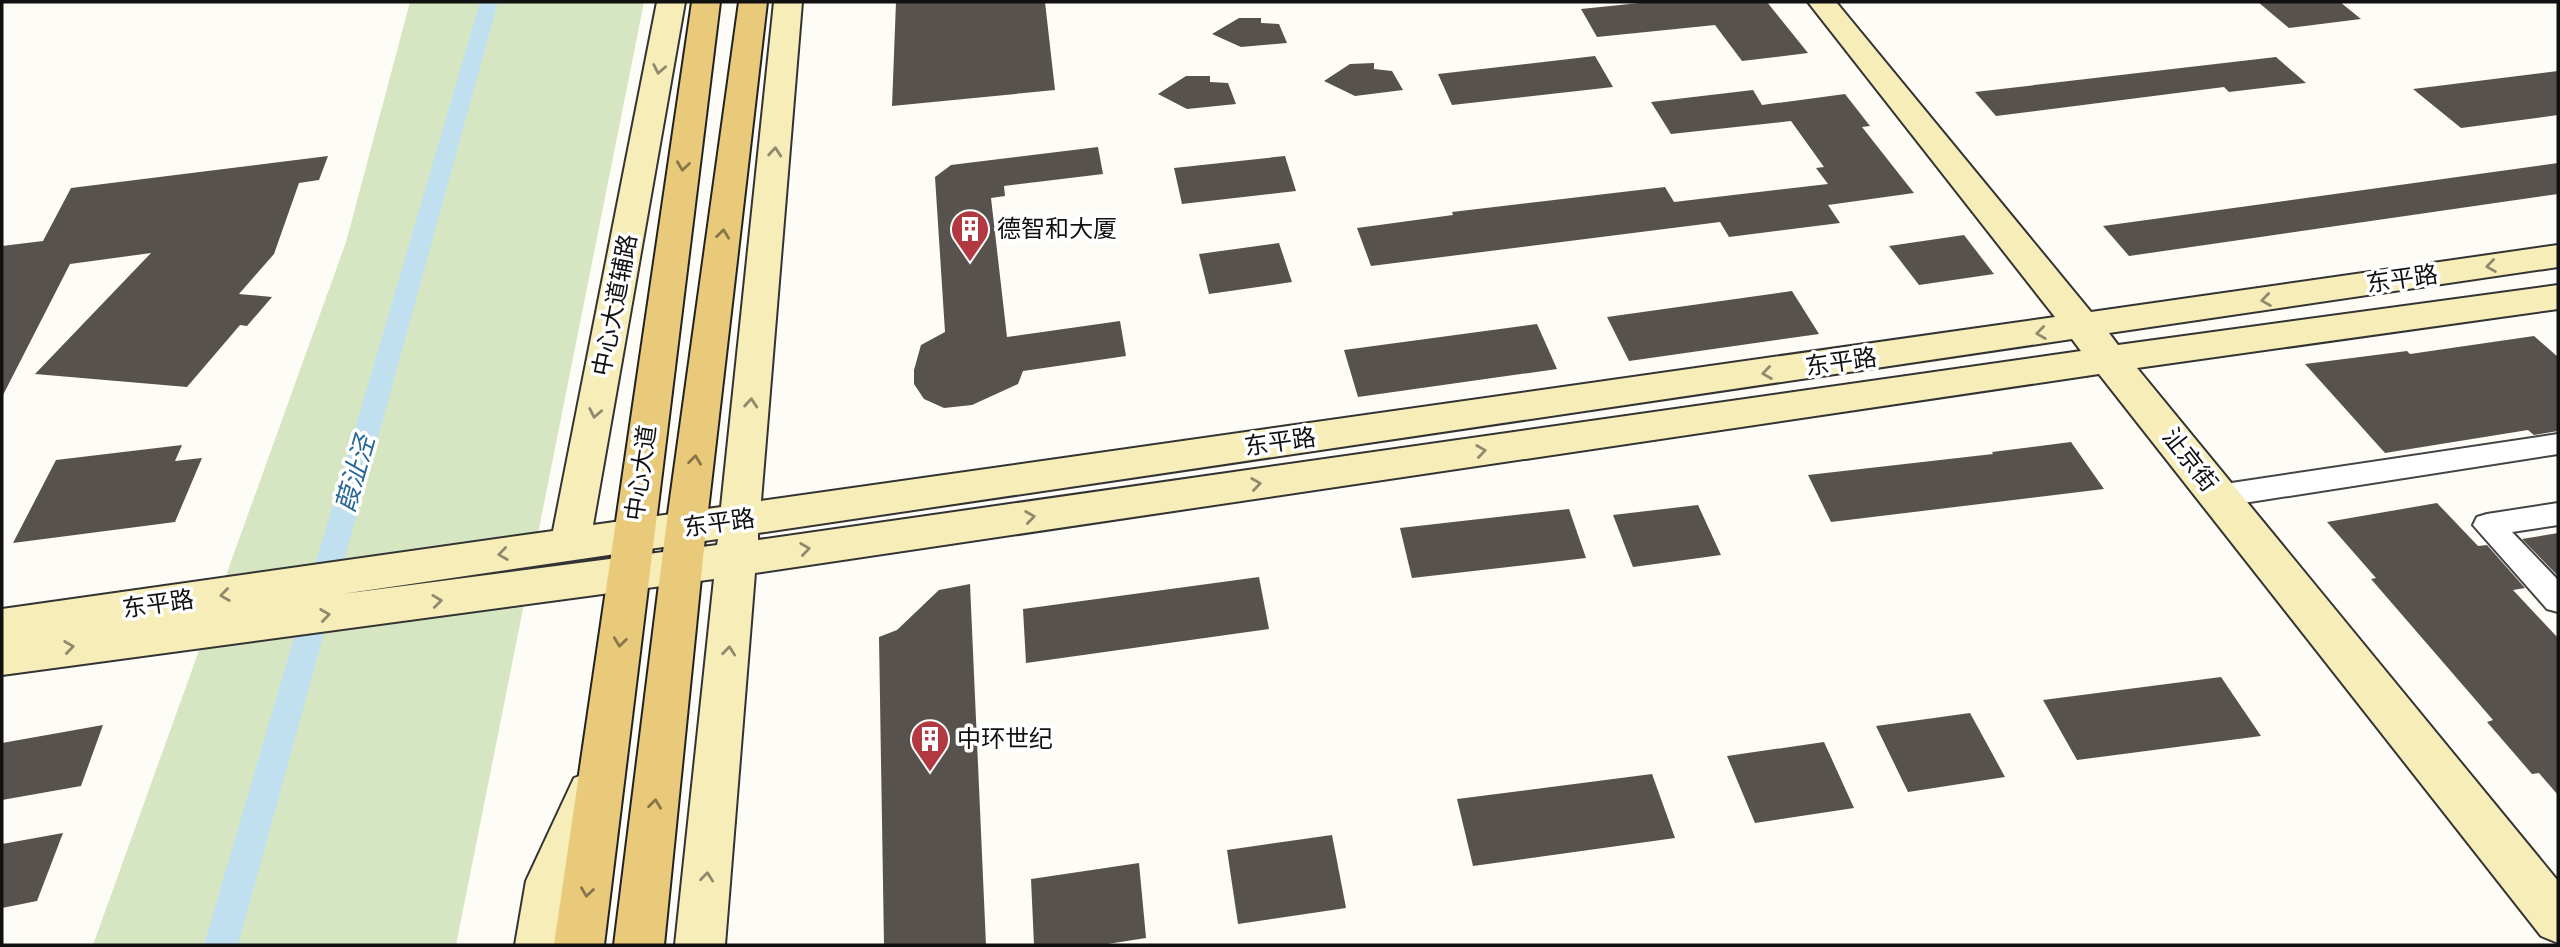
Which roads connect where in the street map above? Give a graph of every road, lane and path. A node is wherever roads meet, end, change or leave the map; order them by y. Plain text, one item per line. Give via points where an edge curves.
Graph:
1 (671, 2) edge
2 (706, 2) edge
3 (752, 2) edge
4 (788, 2) edge
5 (1822, 2) edge
6 (2558, 256) edge
7 (2558, 298) edge
8 (2085, 327) junction
9 (2112, 359) junction
10 (2558, 444) edge
11 (2218, 496) junction
12 (2558, 514) edge
13 (739, 540) junction
14 (570, 544) junction
15 (684, 547) junction
16 (631, 555) junction
17 (374, 591) junction
18 (2558, 600) edge
19 (287, 603) junction
20 (2, 627) edge
21 (2, 657) edge
22 (606, 759) junction
23 (2558, 919) edge
24 (540, 945) edge
25 (579, 945) edge
26 (639, 945) edge
27 (700, 945) edge

1 -> 14 main road, 中心大道辅路
2 -> 16 main road, 中心大道
15 -> 3 main road
13 -> 4 main road
5 - 8 main road, 沚京街
6 -> 8 main road, 东平路
7 - 9 main road, 东平路
8 - 9 main road, 沚京街
8 -> 13 main road, 东平路
9 - 11 main road, 沚京街
13 -> 9 main road, 东平路
10 - 11 street
11 - 23 main road, 沚京街
12 - 18 street via 2487,525
13 - 15 main road, 东平路
27 -> 13 main road
14 - 16 main road
14 -> 17 main road, 东平路
15 - 16 main road, 东平路
26 -> 15 main road
17 -> 16 main road, 东平路
16 -> 22 main road, 中心大道
17 - 19 main road, 东平路
19 -> 20 main road, 东平路
21 -> 19 main road, 东平路
22 - 24 main road via 550,881
22 -> 25 main road, 中心大道

